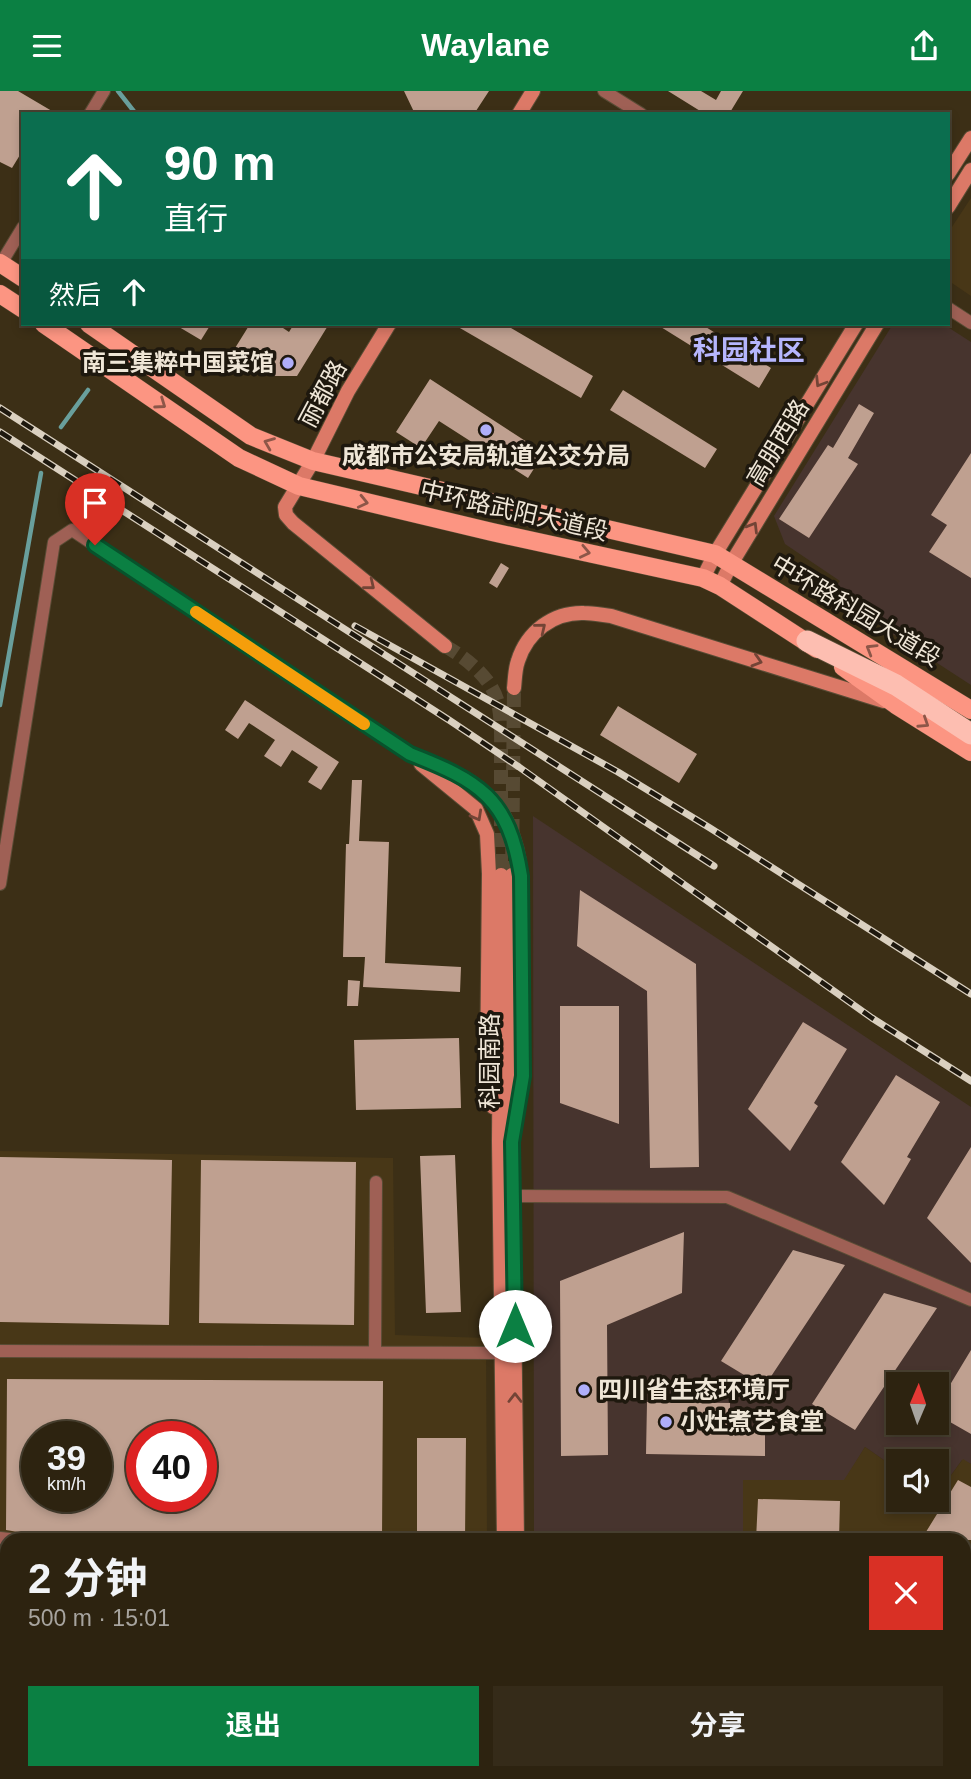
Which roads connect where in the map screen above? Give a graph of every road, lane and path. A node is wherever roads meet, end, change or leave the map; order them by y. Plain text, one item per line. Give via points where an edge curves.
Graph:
1 (104, 91) edge
2 (533, 91) edge
3 (604, 91) edge
4 (91, 112) edge
5 (520, 112) edge
6 (638, 112) edge
7 (971, 138) edge
8 (971, 170) edge
9 (950, 171) edge
10 (950, 204) edge
11 (21, 230) edge
12 (0, 264) edge
13 (21, 277) edge
14 (0, 294) edge
15 (21, 308) edge
16 (950, 309) edge
17 (971, 323) edge
18 (47, 326) edge
19 (92, 326) edge
20 (388, 326) edge
21 (855, 326) edge
22 (876, 326) edge
23 (313, 461) junction
24 (299, 486) junction
25 (715, 554) junction
26 (731, 564) junction
27 (703, 578) junction
28 (720, 586) junction
29 (807, 641) joint
30 (444, 646) tunnel mouth
31 (514, 688) tunnel mouth
32 (896, 695) junction
33 (971, 710) edge
34 (971, 734) edge
35 (971, 752) edge
36 (410, 754) junction
37 (506, 875) junction
38 (0, 884) edge
39 (506, 1142) junction
40 (376, 1182) dead end
41 (513, 1196) junction
42 (971, 1300) edge
43 (0, 1351) edge
44 (375, 1352) junction
45 (502, 1353) junction
46 (504, 1533) edge
47 (517, 1533) edge

1 - 4 street
2 - 5 street
3 - 6 street
7 - 9 street
8 - 10 street
11 - 12 street
12 - 13 main road
14 - 15 main road
16 - 17 street
18 -> 24 main road, 中环路武阳大道段 via 239,458
23 -> 19 main road, 中环路武阳大道段 via 251,436
20 - 23 street, 丽都路
21 -> 25 street, 高朋西路
26 -> 22 street, 高朋西路
23 - 24 street, 丽都路
23 - 25 main road, 中环路武阳大道段
24 -> 27 main road, 中环路武阳大道段
24 -> 30 street, 丽都路 via 285,507 293,523
25 - 26 main road, 中环路科园大道段
25 - 27 street, 高朋西路
26 - 28 street, 高朋西路
33 -> 26 main road, 中环路科园大道段
27 - 28 main road, 中环路武阳大道段
28 - 29 main road, 中环路武阳大道段
29 - 32 highway
31 -> 32 street via 517,661 527,640 559,615 582,613 611,616
32 - 34 highway
32 -> 35 main road
36 -> 37 street via 476,809
36 - 37 street via 444,767 488,795 510,829
36 - 38 street via 72,530 54,542
37 - 39 street, 科园南路
37 - 39 street via 523,1076
39 - 41 street, 科园南路
39 - 45 street, 科园南路
40 - 44 street
41 - 42 street via 727,1197
47 -> 41 street, 科园南路
43 - 44 street
44 - 45 street
45 - 46 street, 科园南路

